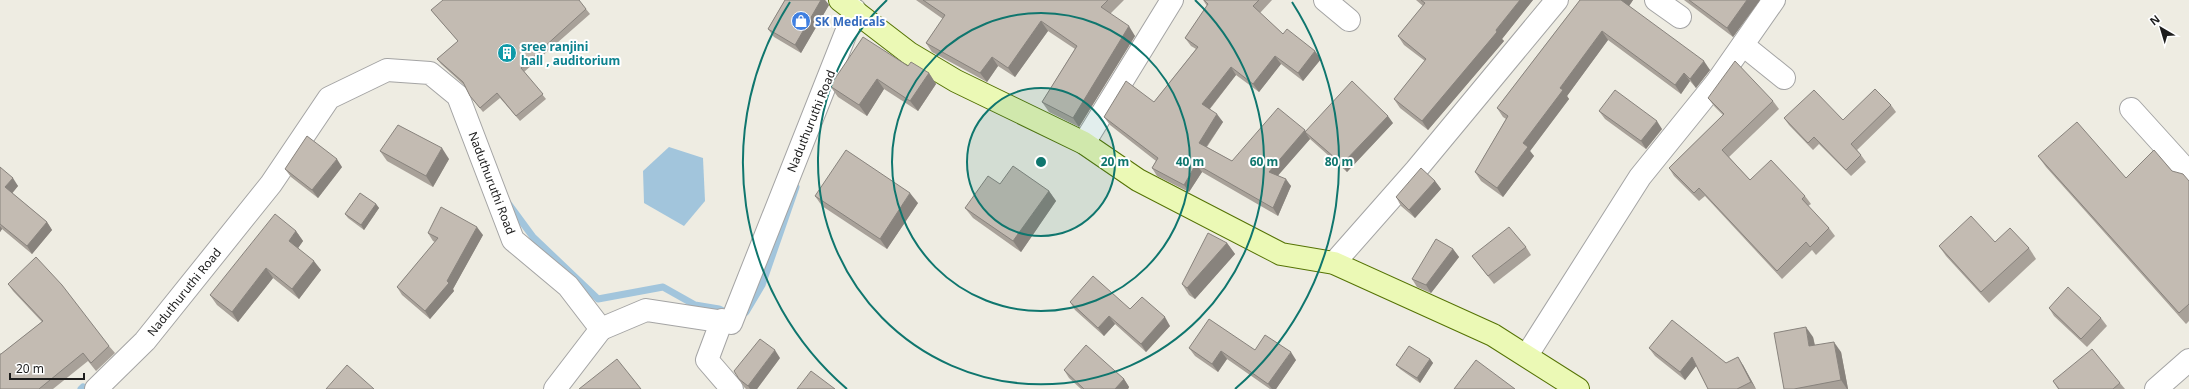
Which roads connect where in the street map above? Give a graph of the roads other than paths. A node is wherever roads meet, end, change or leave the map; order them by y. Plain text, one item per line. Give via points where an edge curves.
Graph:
1 (1172, 0) edge
2 (1325, 0) edge
3 (1557, 0) edge
4 (1656, 0) edge
5 (1774, 0) edge
6 (848, 5) edge
7 (1680, 17) dead end
8 (1349, 20) dead end
9 (1743, 45) junction
10 (1784, 78) dead end
11 (2131, 109) dead end
12 (1084, 143) junction
13 (2189, 173) edge
14 (1334, 264) junction
15 (722, 320) junction
16 (601, 329) junction
17 (1528, 356) junction
18 (2189, 360) edge
19 (1565, 386) edge
20 (96, 389) edge
21 (555, 389) edge
22 (732, 389) edge
23 (2156, 389) edge

1 - 12 street
2 - 8 street
3 - 14 street
4 - 7 street
5 - 9 street
6 - 12 main road via 909,53 956,81
6 - 15 street, Naduthuruthi Road via 731,323
9 - 10 street
9 - 17 street via 1716,83 1640,177
11 - 13 street
12 - 14 main road via 1138,180 1281,254
14 - 17 main road via 1493,335
15 - 16 street via 646,310
15 - 22 street via 709,354
16 - 20 street, Naduthuruthi Road via 568,286 513,240 458,96 430,73 387,70 329,98 272,184 145,341
16 - 21 street
17 - 19 main road
18 - 23 street

